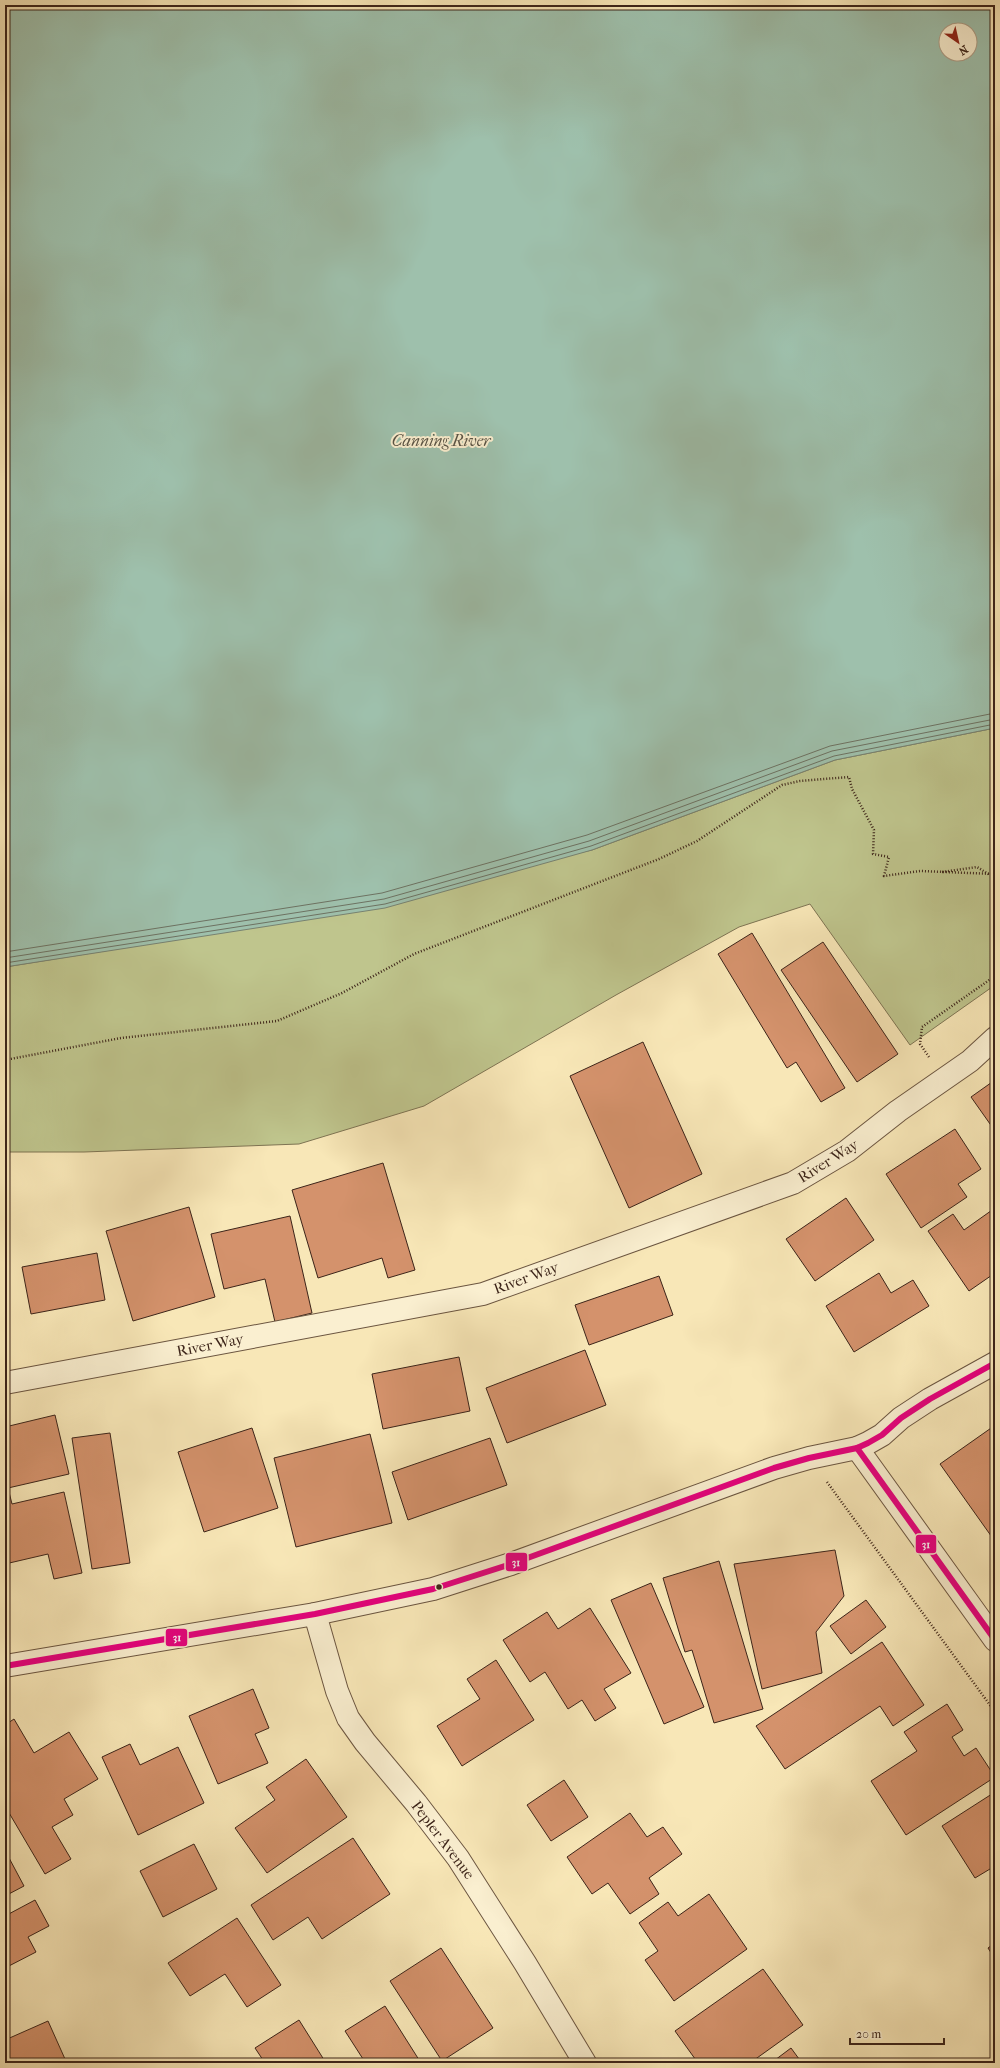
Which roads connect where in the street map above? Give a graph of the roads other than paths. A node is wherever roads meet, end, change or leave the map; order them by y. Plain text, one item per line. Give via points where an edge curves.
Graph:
1 (995, 1038) edge
2 (995, 1363) edge
3 (5, 1383) edge
4 (857, 1448) junction
5 (315, 1614) junction
6 (995, 1640) edge
7 (5, 1666) edge
8 (584, 2063) edge

1 - 3 street, River Way via 970,1061 898,1111 847,1151 793,1183 483,1294
2 - 4 street via 930,1399 901,1418 882,1435
4 - 5 street via 774,1468 511,1564 433,1589
4 - 6 street
5 - 7 street
5 - 8 street, Pepler Avenue via 337,1691 348,1718 458,1858 518,1951

